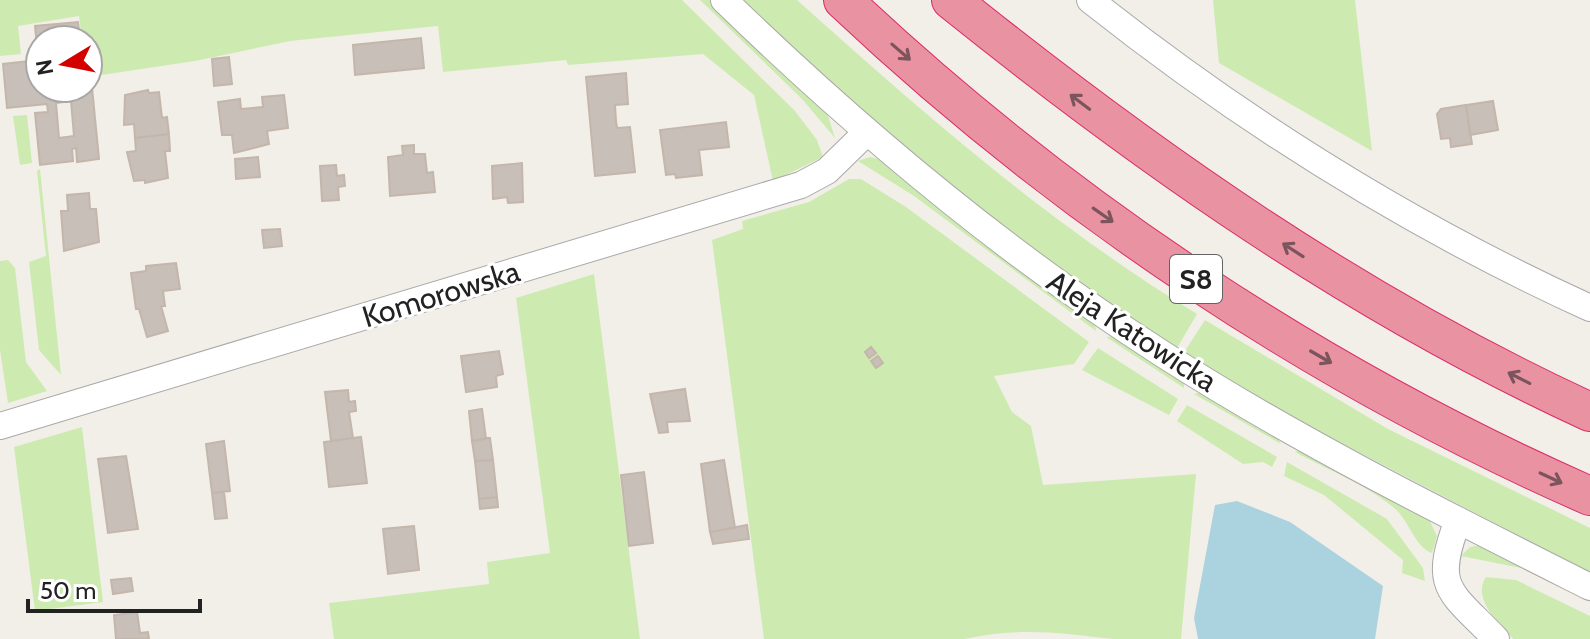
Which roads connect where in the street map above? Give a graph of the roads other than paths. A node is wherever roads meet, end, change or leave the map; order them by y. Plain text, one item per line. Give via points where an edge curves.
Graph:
1 (724, 0) edge
2 (843, 0) edge
3 (951, 0) edge
4 (1090, 0) edge
5 (866, 133) junction
6 (1590, 308) edge
7 (1590, 412) edge
8 (0, 426) edge
9 (1590, 496) edge
10 (1458, 520) junction
11 (1590, 587) edge
12 (1496, 639) edge

1 - 5 street, Aleja Katowicka
2 -> 9 highway, S8 via 984,124 1177,268 1427,417
7 -> 3 highway, S8 via 1389,309 1211,198
4 - 6 street via 1202,86 1354,185 1450,240
5 - 8 street, Komorowska via 827,171 801,185
5 - 10 street, Aleja Katowicka via 1009,248 1149,345 1281,425
10 - 11 street, Aleja Katowicka
10 - 12 street via 1446,555 1445,580

